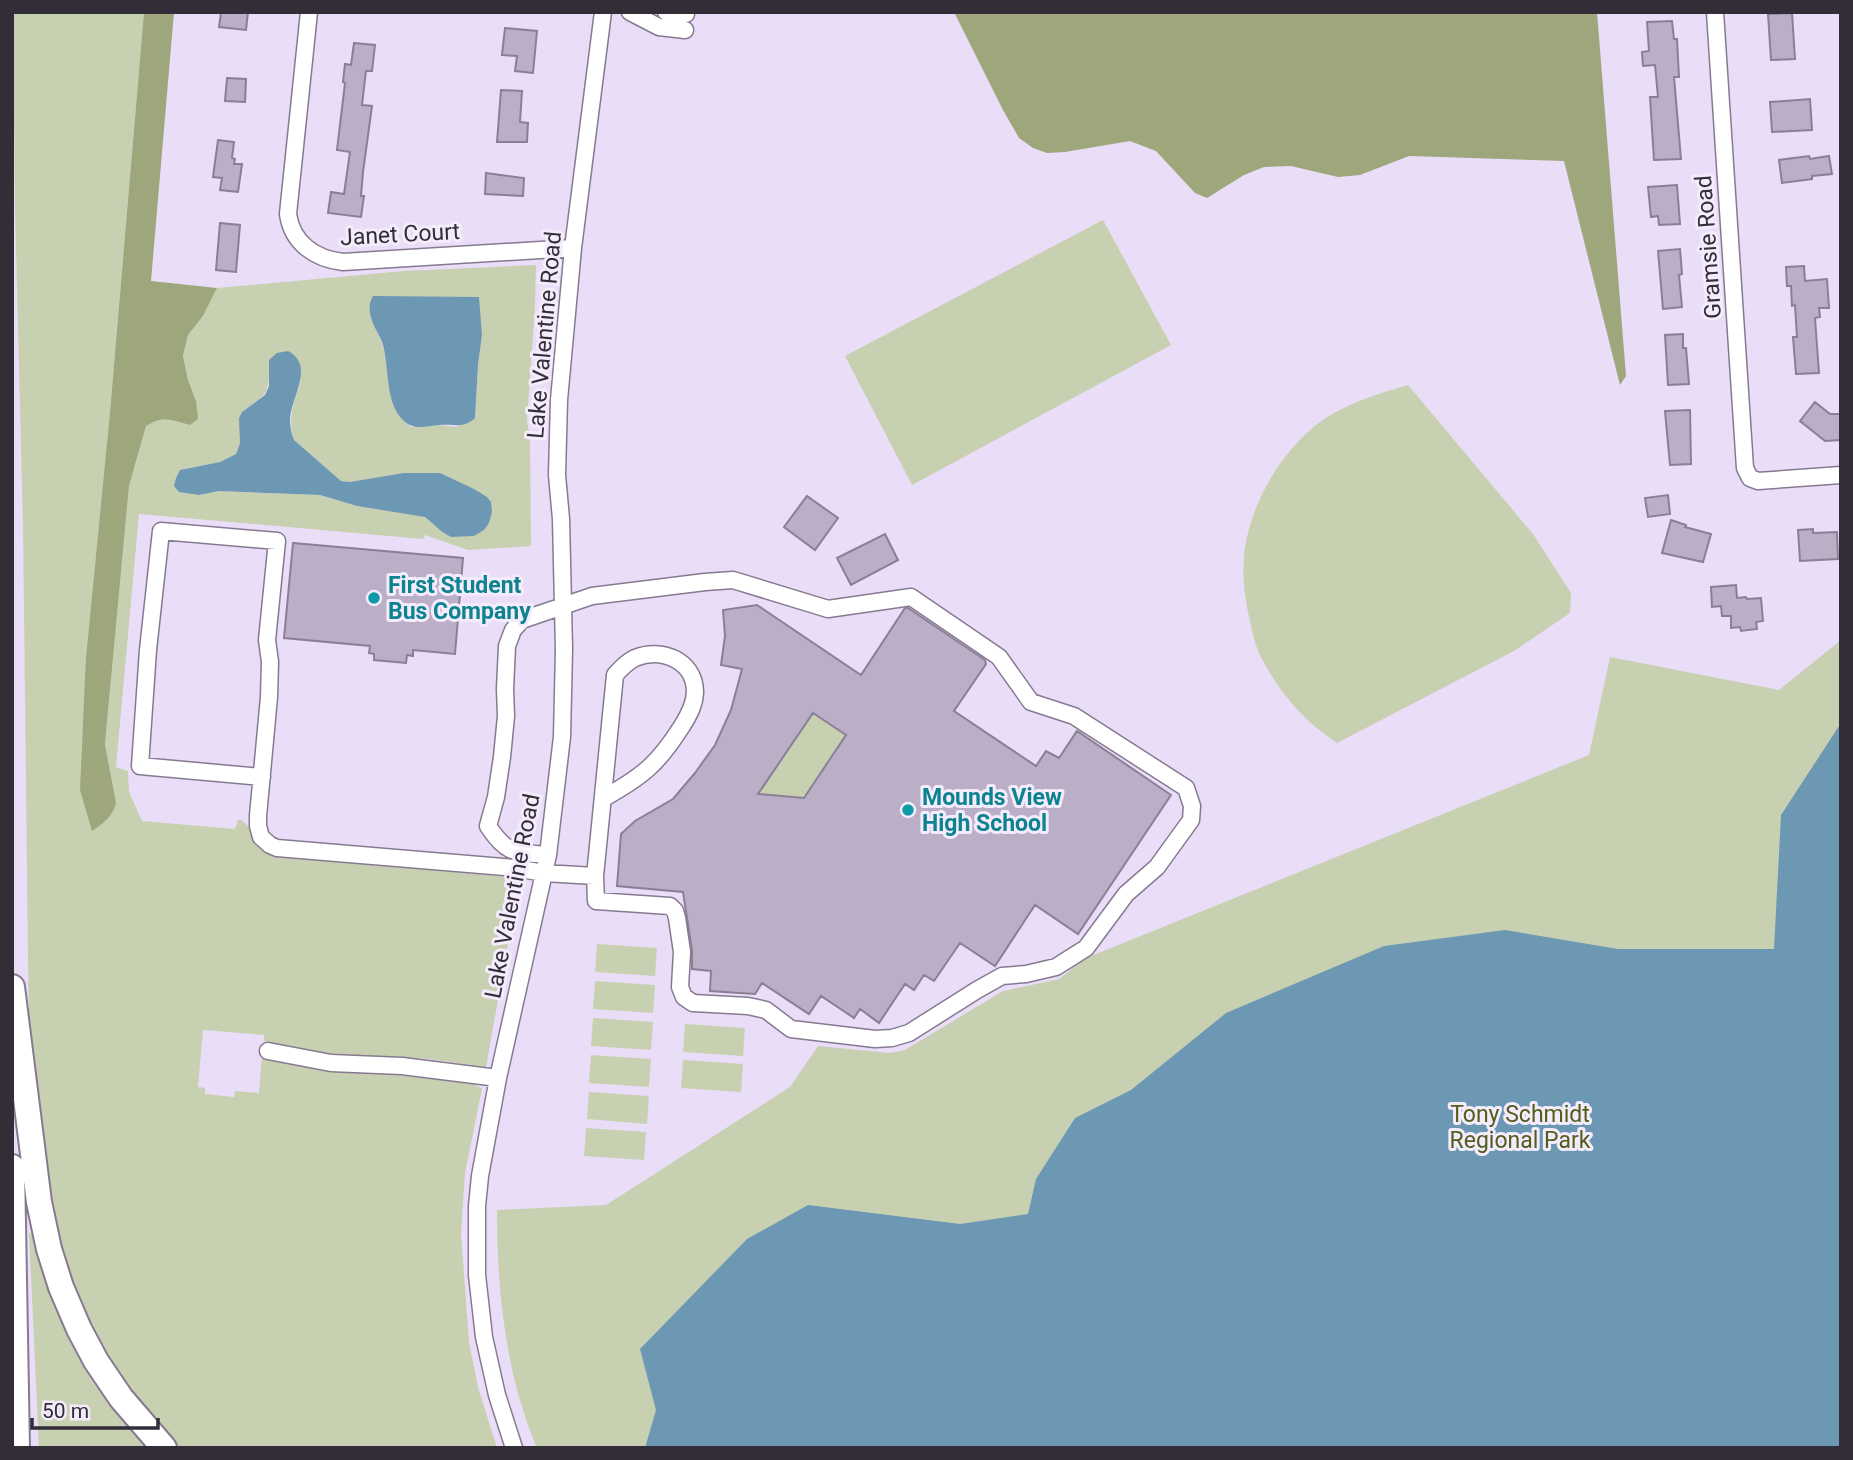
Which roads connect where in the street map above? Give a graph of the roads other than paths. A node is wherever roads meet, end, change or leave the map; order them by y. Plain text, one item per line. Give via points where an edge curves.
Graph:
1 (309, 12) edge
2 (603, 12) edge
3 (630, 12) edge
4 (666, 12) edge
5 (1715, 12) edge
6 (573, 248) junction
7 (1841, 475) edge
8 (563, 607) junction
9 (262, 777) junction
10 (604, 798) junction
11 (548, 855) junction
12 (544, 873) junction
13 (595, 876) junction
14 (12, 987) edge
15 (268, 1051) dead end
16 (498, 1078) junction
17 (12, 1167) edge
18 (18, 1448) edge
19 (164, 1448) edge
20 (514, 1448) edge

1 - 6 street, Janet Court via 288,204 296,237 308,250 343,262
2 - 6 street, Lake Valentine Road
3 - 4 street via 659,27 685,22
5 - 7 street, Gramsie Road via 1745,468 1749,478 1758,481
6 - 8 street, Lake Valentine Road via 557,435
8 - 11 street, Lake Valentine Road via 562,737
8 - 11 street via 522,620 507,646 506,716 488,826 499,844 516,852
8 - 13 street via 592,597 733,580 828,609 911,597 999,657 1031,702 1074,716 1097,730 1186,788 1192,806 1191,820 1157,867 1126,894 1086,948 1056,967 1002,976 909,1033 892,1038 791,1029 766,1010 693,1003 680,987 682,952 675,911 670,906 596,901
9 - 9 street via 140,766 161,531 277,541 267,640 269,697
9 - 12 street via 258,826 261,837 277,848
10 - 10 street via 650,769 691,712 694,683 689,671 673,657 649,654 635,658 615,675
10 - 13 street
11 - 12 street, Lake Valentine Road
12 - 13 street
12 - 16 street, Lake Valentine Road
14 - 19 highway via 38,1202 58,1277 96,1361
15 - 16 street via 331,1062
16 - 20 street, Lake Valentine Road via 480,1176 477,1275 484,1337
17 - 18 highway

